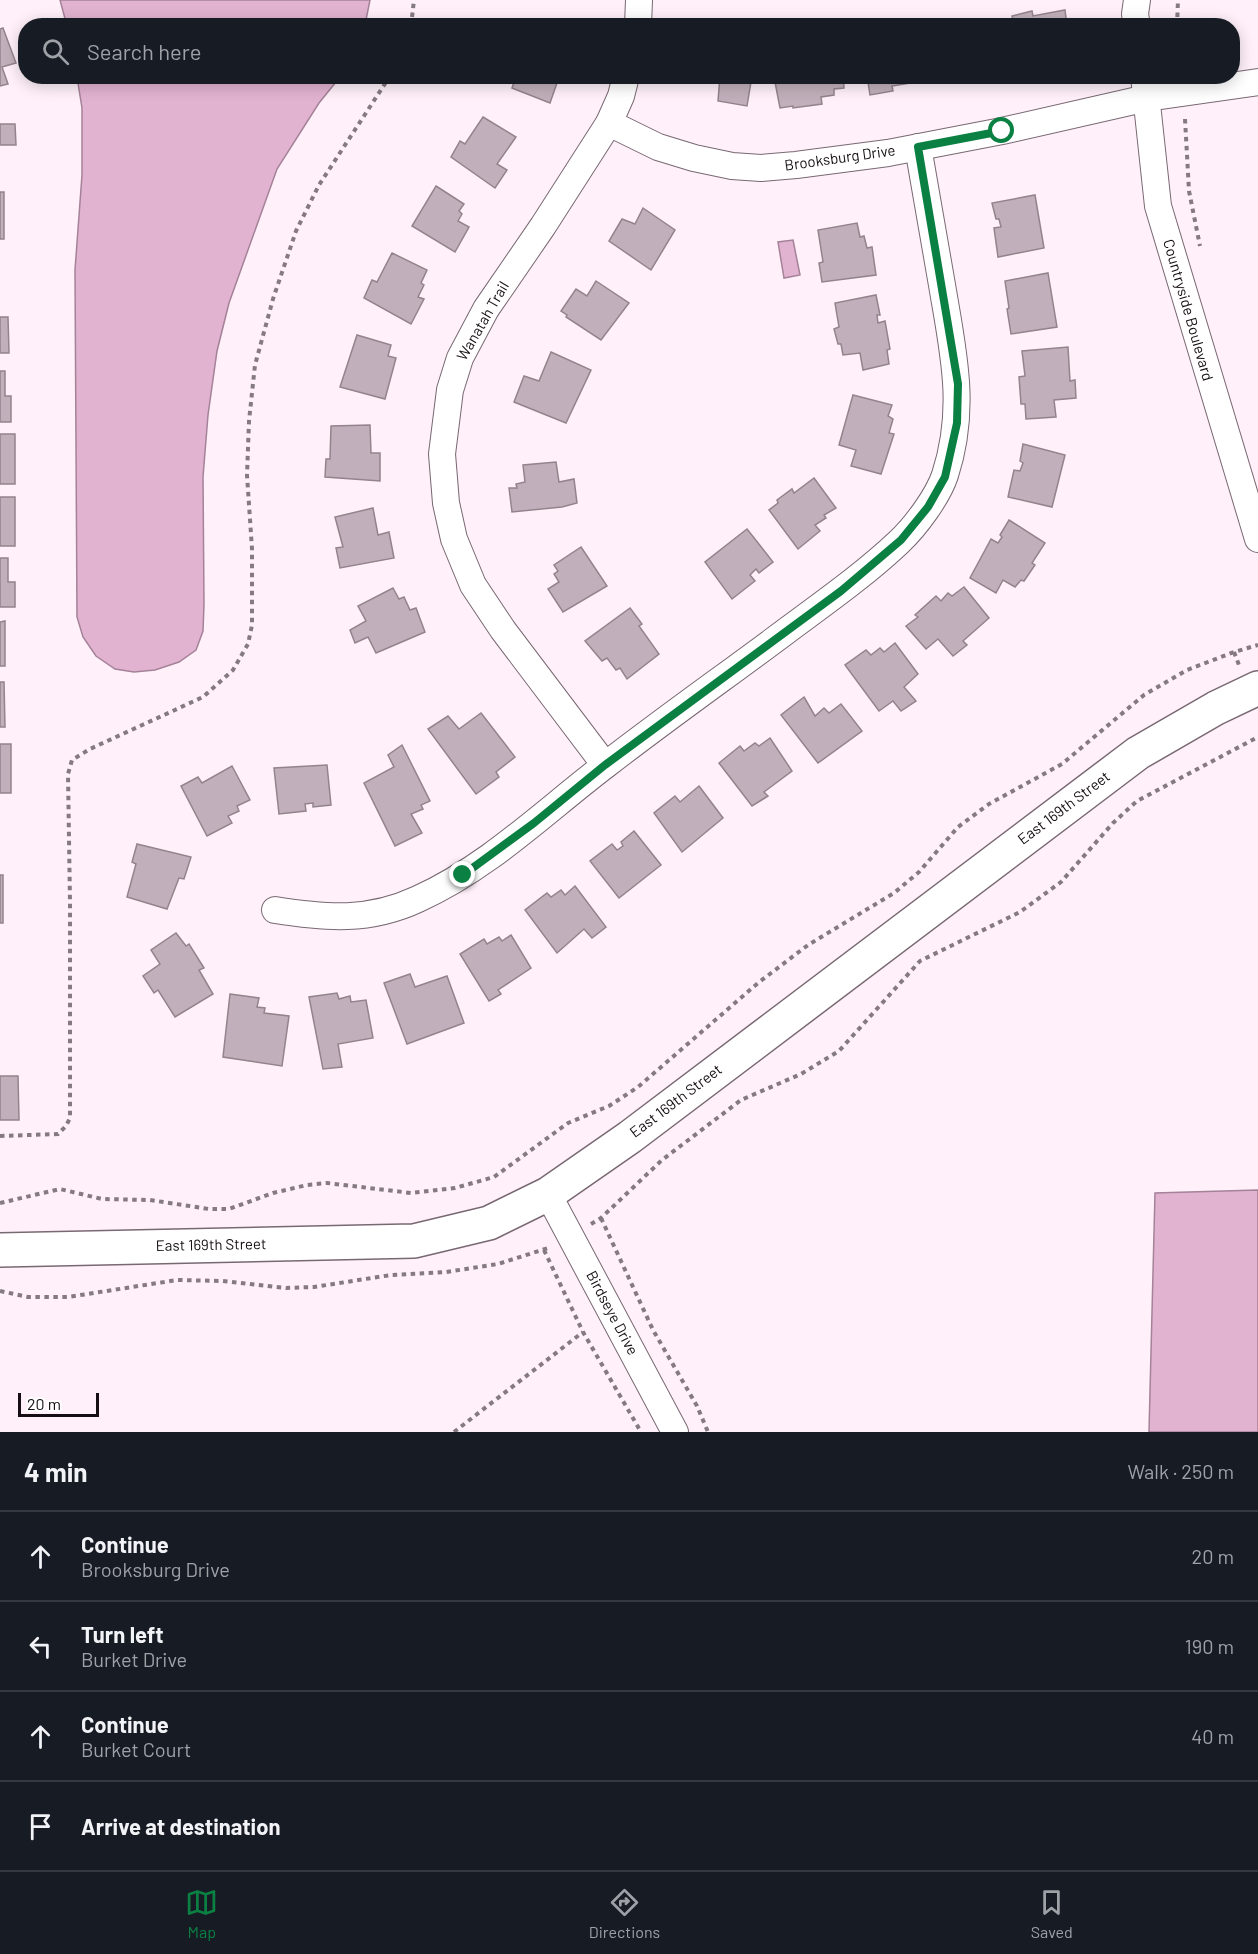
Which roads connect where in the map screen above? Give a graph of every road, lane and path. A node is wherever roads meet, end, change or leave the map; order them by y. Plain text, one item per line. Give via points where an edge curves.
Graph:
1 (414, 0) edge
2 (639, 0) edge
3 (1137, 0) edge
4 (1178, 0) edge
5 (412, 18) edge
6 (638, 18) edge
7 (1136, 18) edge
8 (1177, 18) edge
9 (1258, 82) edge
10 (385, 84) edge
11 (624, 84) edge
12 (1145, 87) edge
13 (1184, 93) junction
14 (609, 123) junction
15 (918, 147) junction
16 (1202, 256) dead end
17 (1258, 539) edge
18 (1258, 645) edge
19 (1258, 688) edge
20 (605, 765) junction
21 (275, 910) dead end
22 (0, 1136) edge
23 (548, 1194) junction
24 (0, 1203) edge
25 (601, 1218) dead end
26 (0, 1250) edge
27 (544, 1250) dead end
28 (583, 1332) junction
29 (454, 1432) edge
30 (641, 1432) edge
31 (675, 1432) edge
32 (708, 1432) edge

1 - 5 path
2 - 6 street
3 - 7 street
4 - 8 path
9 - 13 street, Brooksburg Drive
10 - 22 path via 319,185 296,231 255,365 247,475 252,549 252,625 248,644 233,670 203,697 72,760 68,774 70,1118 58,1134
11 - 14 street, Wanatah Trail
12 - 13 street, Brooksburg Drive
12 - 15 street, Brooksburg Drive via 1002,131
12 - 17 street, Countryside Boulevard via 1158,206
13 - 16 path via 1189,191
14 - 15 street, Brooksburg Drive via 658,147 732,166 808,164
14 - 20 street, Wanatah Trail via 486,309 460,358 450,390 442,454 446,504 454,539 473,585
15 - 20 street via 958,384 957,423 945,477 928,507 901,540 841,591
18 - 24 path via 1187,670 1144,695 1062,764 989,804 958,827 919,872 758,983 638,1087 609,1106 568,1123 494,1176 455,1188 411,1193 327,1183 308,1185 229,1209 102,1199 60,1189
19 - 23 street, East 169th Street via 1138,753 630,1137
20 - 21 street via 463,875 416,900 380,913 348,917
23 - 26 street, East 169th Street via 489,1223 414,1241
23 - 31 street, Birdseye Drive
25 - 32 path via 653,1329
27 - 28 path
28 - 29 path
28 - 30 path

